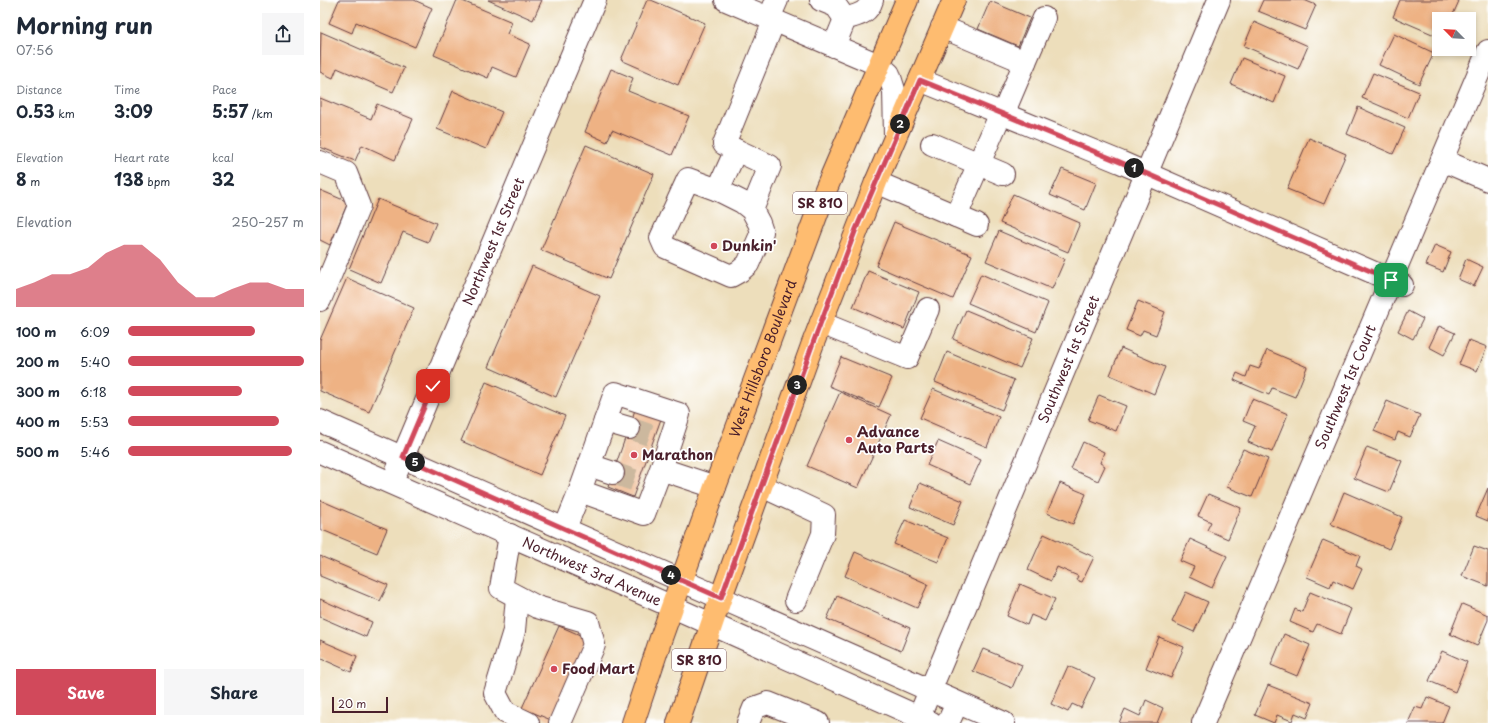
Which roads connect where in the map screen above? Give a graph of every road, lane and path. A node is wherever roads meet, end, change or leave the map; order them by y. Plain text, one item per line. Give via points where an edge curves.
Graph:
1 (595, 0) edge
2 (726, 0) edge
3 (821, 0) edge
4 (872, 0) edge
5 (907, 0) edge
6 (954, 0) edge
7 (1219, 0) edge
8 (774, 13) edge
9 (1044, 18) dead end
10 (845, 19) junction
11 (942, 27) junction
12 (834, 46) junction
13 (1488, 50) edge
14 (1025, 62) junction
15 (879, 64) junction
16 (920, 80) junction
17 (1002, 113) junction
18 (895, 135) junction
19 (932, 144) dead end
20 (736, 150) junction
21 (1442, 160) junction
22 (320, 162) edge
23 (979, 164) junction
24 (1003, 174) dead end
25 (1147, 174) junction
26 (1488, 180) edge
27 (876, 182) junction
28 (718, 190) junction
29 (752, 210) junction
30 (956, 216) junction
31 (977, 225) dead end
32 (1397, 283) junction
33 (320, 300) edge
34 (928, 309) dead end
35 (821, 322) junction
36 (320, 421) edge
37 (605, 421) junction
38 (629, 428) tunnel mouth
39 (320, 452) edge
40 (403, 457) junction
41 (589, 465) junction
42 (613, 473) tunnel mouth
43 (651, 480) junction
44 (392, 483) junction
45 (762, 486) junction
46 (715, 487) junction
47 (580, 491) junction
48 (565, 528) junction
49 (510, 535) junction
50 (682, 580) junction
51 (518, 597) junction
52 (721, 598) junction
53 (796, 600) dead end
54 (673, 607) junction
55 (712, 625) junction
56 (930, 691) junction
57 (957, 703) junction
58 (925, 720) edge
59 (528, 723) edge
60 (560, 723) edge
61 (633, 723) edge
62 (678, 723) edge
63 (748, 723) edge
64 (818, 723) edge
65 (948, 723) edge
66 (1004, 723) edge
67 (1203, 723) edge

1 - 40 street, Northwest 1st Street
2 - 8 street
3 - 10 street via 836,6
4 - 10 street via 870,7 862,14
5 - 15 main road, West Hillsboro Boulevard / SR 810
6 - 11 main road, SR 810
7 - 25 street, Southwest 1st Street
8 - 12 street
8 - 20 street via 724,144
9 - 14 street
10 - 12 street
11 - 14 street
11 - 16 main road, SR 810
12 - 15 street
13 - 21 street, Southwest 1st Court
14 - 17 street
15 - 18 street via 888,74 894,90
15 - 46 main road, West Hillsboro Boulevard / SR 810 via 826,189
16 - 17 street
16 - 18 main road, SR 810
17 - 23 street
17 - 25 street
18 - 27 main road, SR 810
19 - 23 street
20 - 28 street
20 - 29 street via 770,166
21 - 26 street
21 - 32 street, Southwest 1st Court
22 - 33 street via 346,174 360,206
23 - 24 street
23 - 30 street
25 - 32 street
25 - 56 street, Southwest 1st Street
27 - 30 street
27 - 35 main road, SR 810
28 - 29 street
28 - 29 street via 688,179 661,238 665,247 730,276 748,264 762,232
30 - 31 street
32 - 67 street, Southwest 1st Court
34 - 35 street via 907,358
35 - 45 main road, SR 810
36 - 40 street
37 - 38 street
37 - 41 street
37 - 43 street via 615,393 680,414 662,440
39 - 44 street, Northwest 3rd Avenue
40 - 44 street, Northwest 1st Street
40 - 48 street
41 - 42 street
41 - 47 street
43 - 46 street
43 - 47 street via 644,514
44 - 49 street, Northwest 3rd Avenue
45 - 52 main road, SR 810
45 - 53 street via 824,515 823,534
46 - 50 main road, West Hillsboro Boulevard / SR 810
47 - 48 street
48 - 50 street
49 - 51 street via 501,588
49 - 54 street, Northwest 3rd Avenue
50 - 52 street
50 - 54 main road, West Hillsboro Boulevard / SR 810
51 - 59 street via 514,631 495,693 505,712
51 - 60 street via 537,607 588,622 594,645
52 - 55 main road, SR 810
52 - 56 street
54 - 55 street, Northwest 3rd Avenue
54 - 61 main road, West Hillsboro Boulevard / SR 810
55 - 58 street, Northwest 3rd Avenue
55 - 62 main road, SR 810
56 - 57 street
56 - 58 street, Southwest 1st Street
57 - 65 street
57 - 66 street
63 - 64 street via 754,708 768,703

